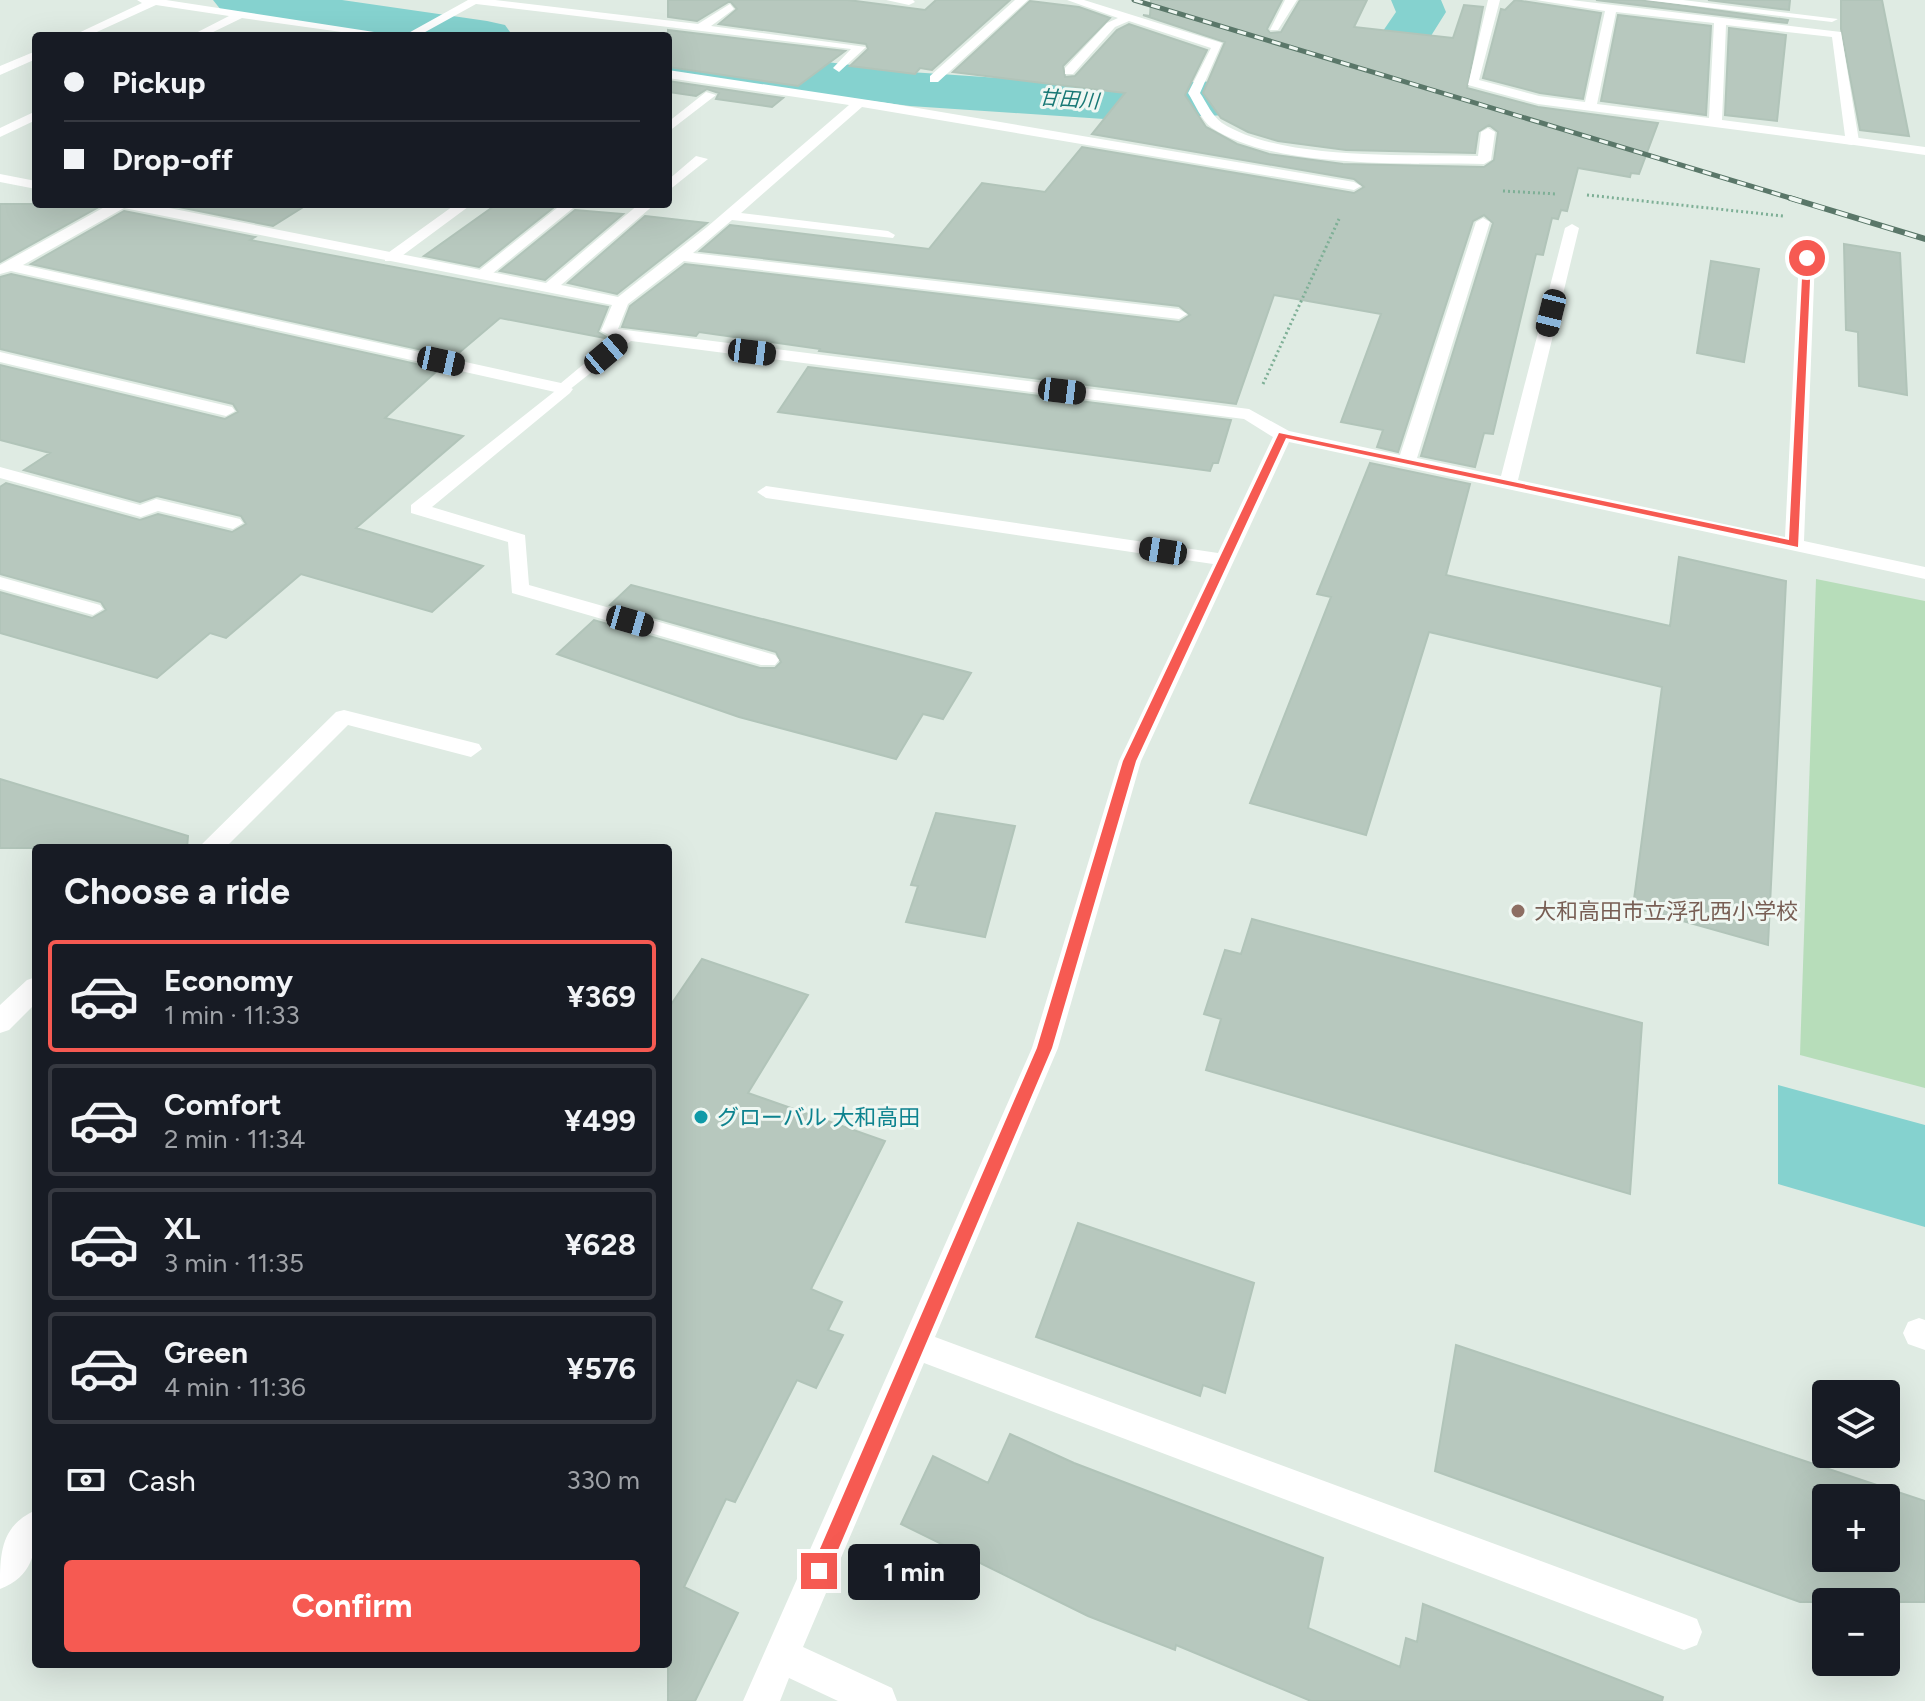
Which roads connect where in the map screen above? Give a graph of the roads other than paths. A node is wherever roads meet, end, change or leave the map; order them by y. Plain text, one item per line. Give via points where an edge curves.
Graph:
1 (476, 0) edge
2 (892, 0) edge
3 (1022, 0) edge
4 (1073, 0) edge
5 (1291, 0) edge
6 (1494, 0) edge
7 (1542, 0) edge
8 (1651, 0) edge
9 (148, 1) edge
10 (909, 2) dead end
11 (730, 7) dead end
12 (1611, 8) junction
13 (241, 14) junction
14 (1129, 17) junction
15 (1832, 19) dead end
16 (1720, 21) junction
17 (700, 28) junction
18 (1274, 28) dead end
19 (86, 32) edge
20 (204, 32) edge
21 (366, 32) edge
22 (416, 32) edge
23 (32, 57) edge
24 (839, 68) dead end
25 (0, 71) edge
26 (1069, 71) dead end
27 (672, 75) edge
28 (934, 79) dead end
29 (710, 95) dead end
30 (859, 103) junction
31 (1590, 107) junction
32 (32, 117) edge
33 (1715, 124) junction
34 (672, 125) edge
35 (1488, 132) dead end
36 (0, 133) edge
37 (1852, 141) junction
38 (1925, 151) edge
39 (701, 159) dead end
40 (0, 178) edge
41 (32, 184) edge
42 (672, 184) edge
43 (1354, 186) road end
44 (113, 208) edge
45 (146, 208) edge
46 (459, 208) edge
47 (566, 208) edge
48 (643, 208) edge
49 (726, 215) junction
50 (1483, 222) dead end
51 (1572, 228) dead end
52 (888, 235) dead end
53 (683, 256) junction
54 (390, 258) junction
55 (1807, 258) dead end
56 (4, 268) edge
57 (482, 275) junction
58 (549, 288) junction
59 (621, 302) junction
60 (1179, 314) dead end
61 (627, 336) junction
62 (0, 357) edge
63 (564, 389) junction
64 (226, 411) dead end
65 (1283, 435) junction
66 (1407, 460) junction
67 (0, 472) edge
68 (1508, 483) junction
69 (766, 492) dead end
70 (233, 523) dead end
71 (1794, 545) junction
72 (1224, 560) junction
73 (1925, 573) edge
74 (0, 583) edge
75 (93, 609) dead end
76 (768, 660) dead end
77 (471, 749) dead end
78 (214, 844) edge
79 (32, 991) edge
80 (0, 1022) edge
81 (917, 1345) junction
82 (32, 1532) edge
83 (0, 1572) edge
84 (1684, 1632) dead end
85 (782, 1656) junction
86 (761, 1701) edge
87 (879, 1701) edge

1 - 17 street
1 - 22 street
2 - 10 street
3 - 28 street
4 - 14 street
5 - 18 street
6 - 31 street via 1472,82
7 - 12 street
8 - 15 street
9 - 13 street
9 - 19 street
11 - 17 street
12 - 16 street
12 - 31 street
13 - 20 street
13 - 21 street
14 - 26 street via 1111,25
14 - 35 street via 1218,46 1194,93 1215,124 1253,141 1319,154 1484,160
16 - 33 street
16 - 37 street via 1837,34
17 - 24 street via 860,47
23 - 25 street
27 - 30 street
29 - 34 street
30 - 43 street
30 - 49 street
31 - 33 street
32 - 36 street
33 - 37 street
37 - 38 street
39 - 42 street
40 - 41 street
44 - 56 street
45 - 54 street
46 - 54 street
47 - 57 street
48 - 58 street
49 - 52 street
49 - 53 street
50 - 66 street
51 - 68 street
53 - 59 street
53 - 60 street
54 - 57 street
55 - 71 street
56 - 63 street
57 - 58 street
58 - 59 street
59 - 61 street via 609,331
61 - 63 street
61 - 65 street via 1249,414
62 - 64 street
63 - 76 street via 418,509 518,539 519,589
65 - 66 street
65 - 72 street
66 - 68 street
67 - 70 street via 141,511 156,505
68 - 71 street
69 - 72 street
71 - 73 street
72 - 81 street via 1130,761 1045,1048
74 - 75 street
77 - 78 street via 344,717
79 - 80 street
81 - 84 street
81 - 85 street
82 - 83 street
85 - 86 street
85 - 87 street

